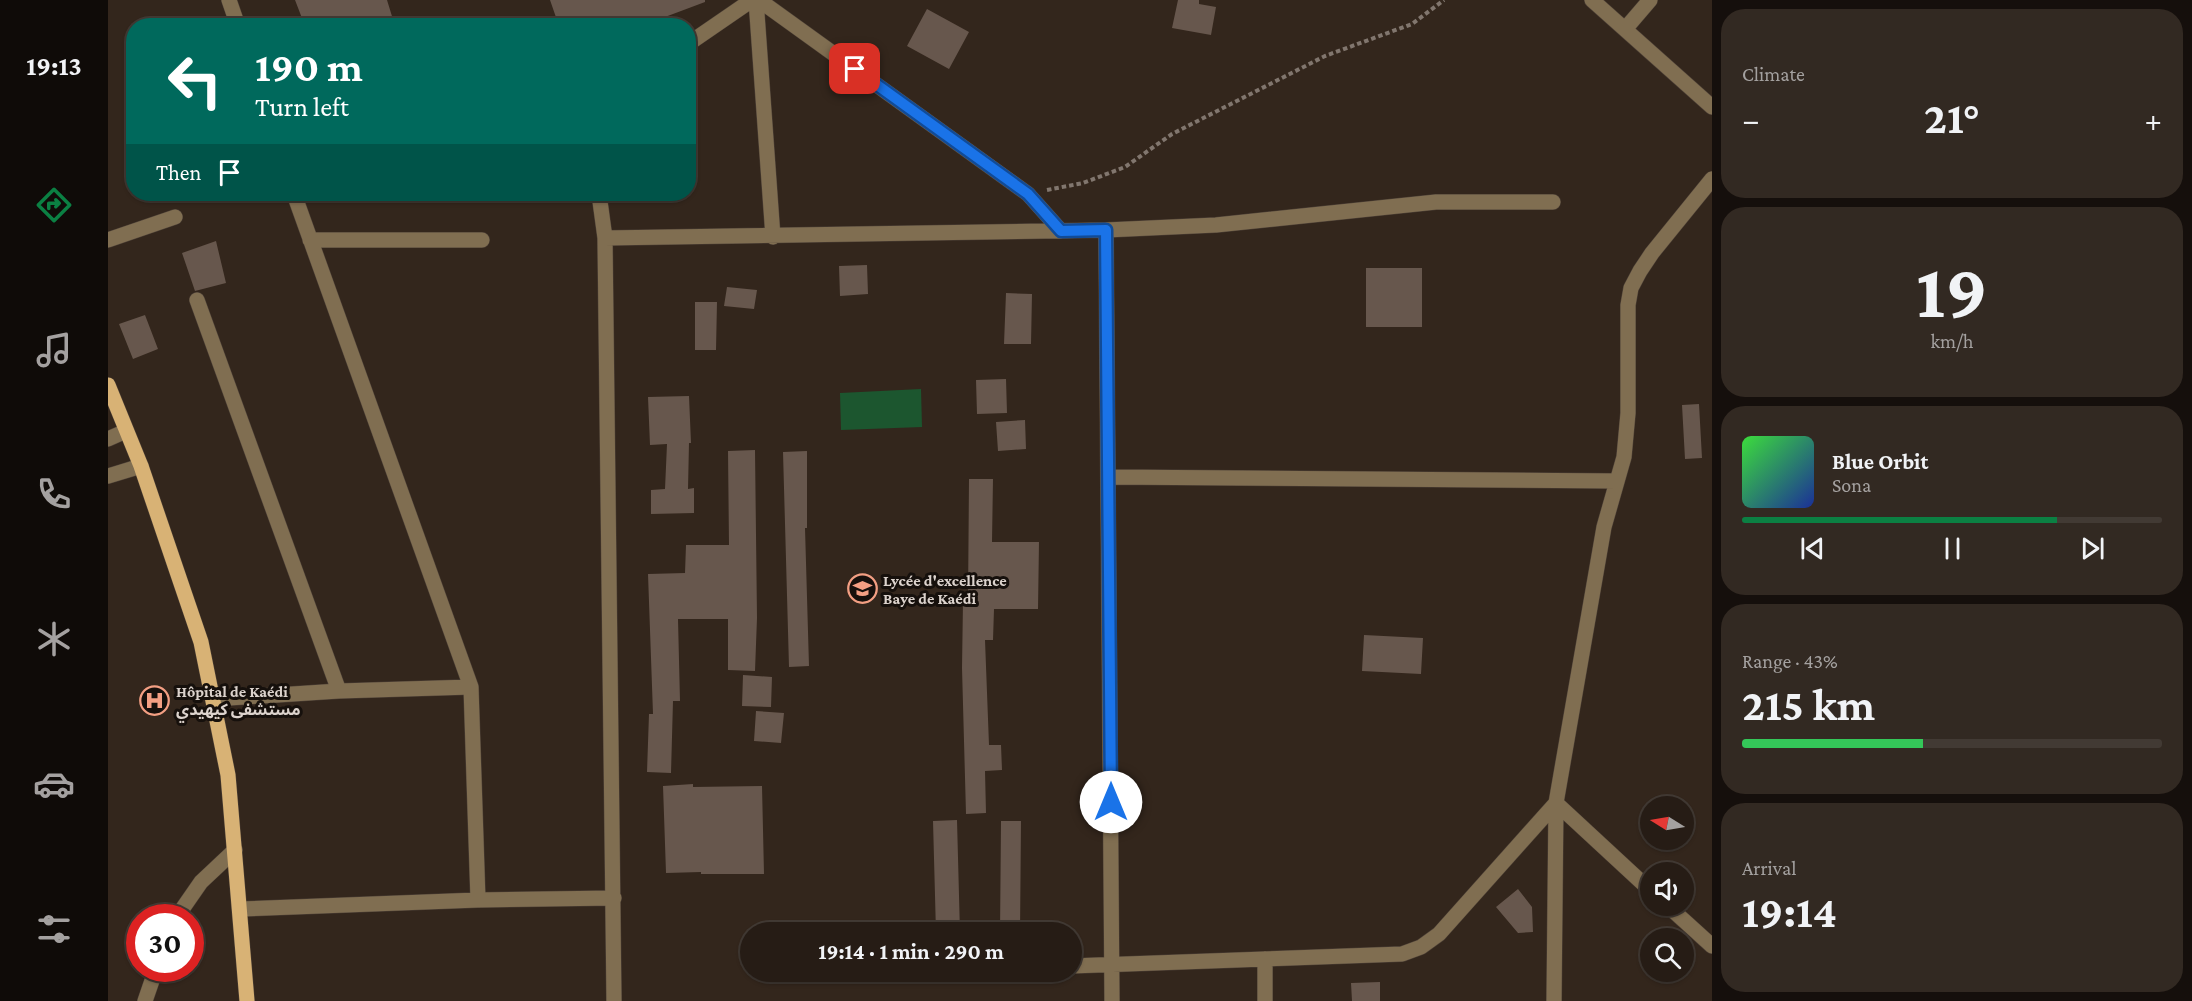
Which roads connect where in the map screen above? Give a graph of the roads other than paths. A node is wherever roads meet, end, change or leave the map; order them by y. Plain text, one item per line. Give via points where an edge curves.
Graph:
1 (229, 0) edge
2 (756, 0) edge
3 (1593, 0) edge
4 (1650, 0) edge
5 (235, 18) edge
6 (1626, 28) junction
7 (696, 39) edge
8 (1712, 108) edge
9 (1712, 179) edge
10 (296, 201) edge
11 (600, 201) edge
12 (1553, 202) dead end
13 (175, 217) dead end
14 (1106, 230) junction
15 (1061, 231) junction
16 (773, 237) junction
17 (605, 238) junction
18 (108, 240) edge
19 (310, 240) junction
20 (482, 240) dead end
21 (197, 300) dead end
22 (108, 385) edge
23 (126, 431) junction
24 (108, 439) edge
25 (141, 466) junction
26 (108, 476) edge
27 (1109, 477) junction
28 (1617, 481) junction
29 (471, 687) junction
30 (339, 691) junction
31 (213, 699) junction
32 (1556, 803) junction
33 (235, 850) junction
34 (1640, 881) edge
35 (614, 898) junction
36 (478, 900) junction
37 (184, 904) edge
38 (240, 909) junction
39 (1679, 916) edge
40 (1712, 946) edge
41 (1265, 959) junction
42 (1112, 964) junction
43 (1082, 965) edge
44 (152, 982) edge
45 (145, 1001) edge
46 (247, 1001) edge
47 (614, 1001) edge
48 (1112, 1001) edge
49 (1265, 1001) edge
50 (1554, 1001) edge

1 - 5 street
2 - 7 street
2 - 15 street via 1028,194
2 - 16 street
3 - 6 street
4 - 6 street
6 - 8 street
9 - 28 street via 1652,253 1631,288 1626,436
10 - 19 street
11 - 17 street
12 - 14 street via 1436,202 1216,225
13 - 18 street
14 - 15 street
14 - 27 street
15 - 16 street
16 - 17 street
17 - 35 street
19 - 20 street
19 - 29 street
21 - 30 street
22 - 23 main road
23 - 24 street
23 - 25 main road
25 - 26 street
25 - 31 main road via 201,642
27 - 28 street
27 - 42 street
28 - 32 street via 1604,527
29 - 30 street
29 - 36 street
30 - 31 street
31 - 33 main road via 228,775
32 - 34 street
32 - 41 street via 1439,934 1421,947 1402,954
32 - 50 street
33 - 37 street
33 - 38 main road
35 - 36 street
35 - 47 street
36 - 38 street
38 - 46 main road
39 - 40 street
41 - 42 street
41 - 49 street
42 - 43 street
42 - 48 street
44 - 45 street

